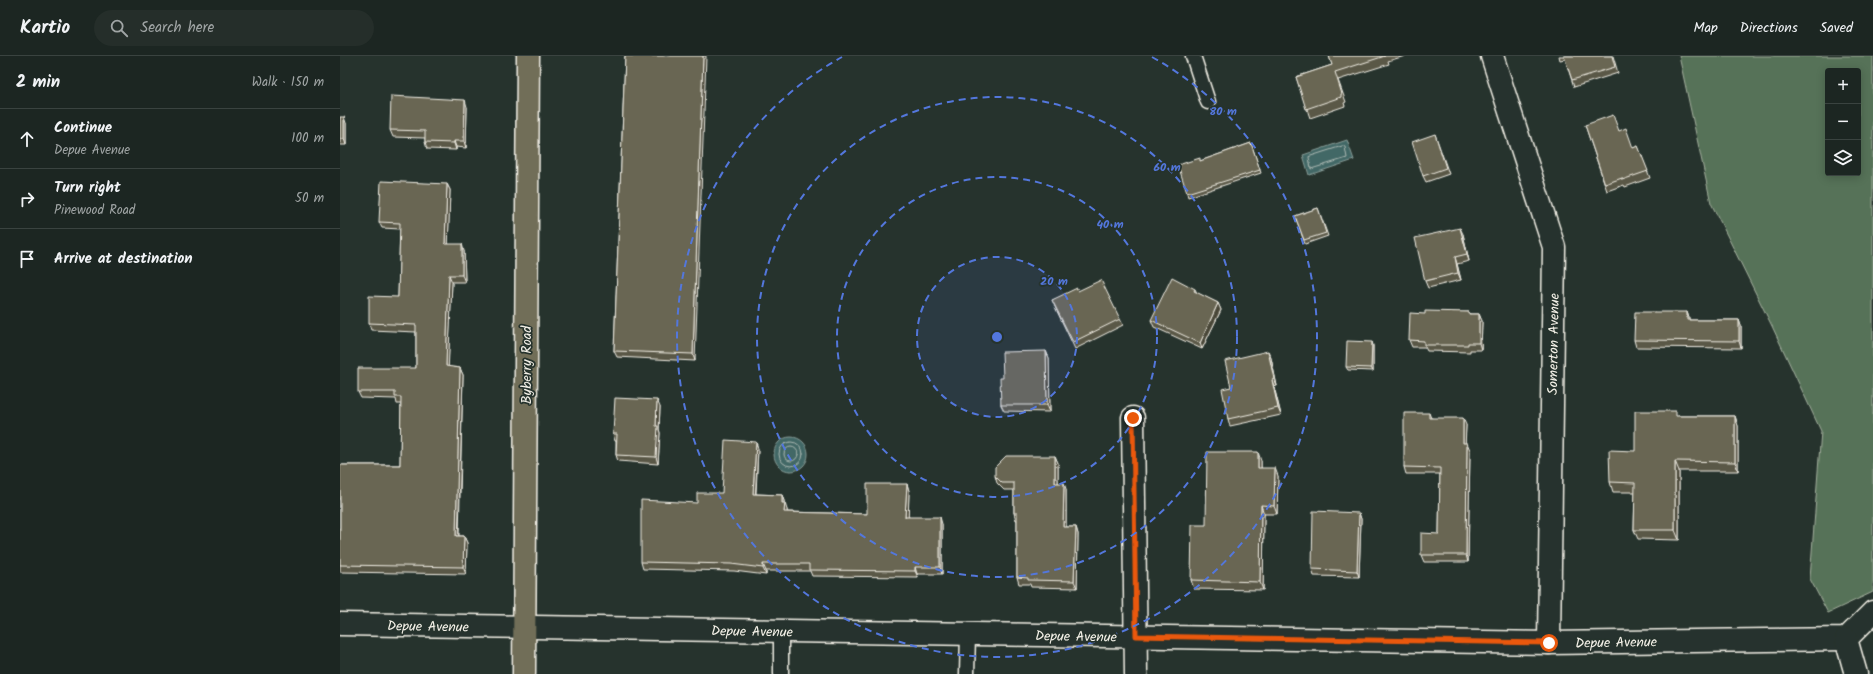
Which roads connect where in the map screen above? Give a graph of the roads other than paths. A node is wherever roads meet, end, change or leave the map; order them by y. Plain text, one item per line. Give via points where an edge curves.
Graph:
1 (528, 56) edge
2 (1193, 56) edge
3 (1492, 56) edge
4 (1208, 102) dead end
5 (1133, 418) dead end
6 (1873, 612) edge
7 (340, 624) edge
8 (524, 628) junction
9 (781, 632) junction
10 (968, 634) junction
11 (1136, 636) junction
12 (1846, 639) junction
13 (1549, 643) junction
14 (524, 674) edge
15 (781, 674) edge
16 (967, 674) edge
17 (1136, 674) edge
18 (1856, 674) edge

1 - 8 main road, Byberry Road
2 - 4 lane
3 - 13 street, Somerton Avenue via 1554,247
5 - 11 street
6 - 12 street
7 - 8 street, Depue Avenue
8 - 9 street, Depue Avenue
8 - 14 main road, Byberry Road
9 - 10 street, Depue Avenue
9 - 15 lane
10 - 11 street, Depue Avenue
10 - 16 lane
11 - 13 street, Depue Avenue
11 - 17 street
12 - 13 street, Depue Avenue
12 - 18 street

